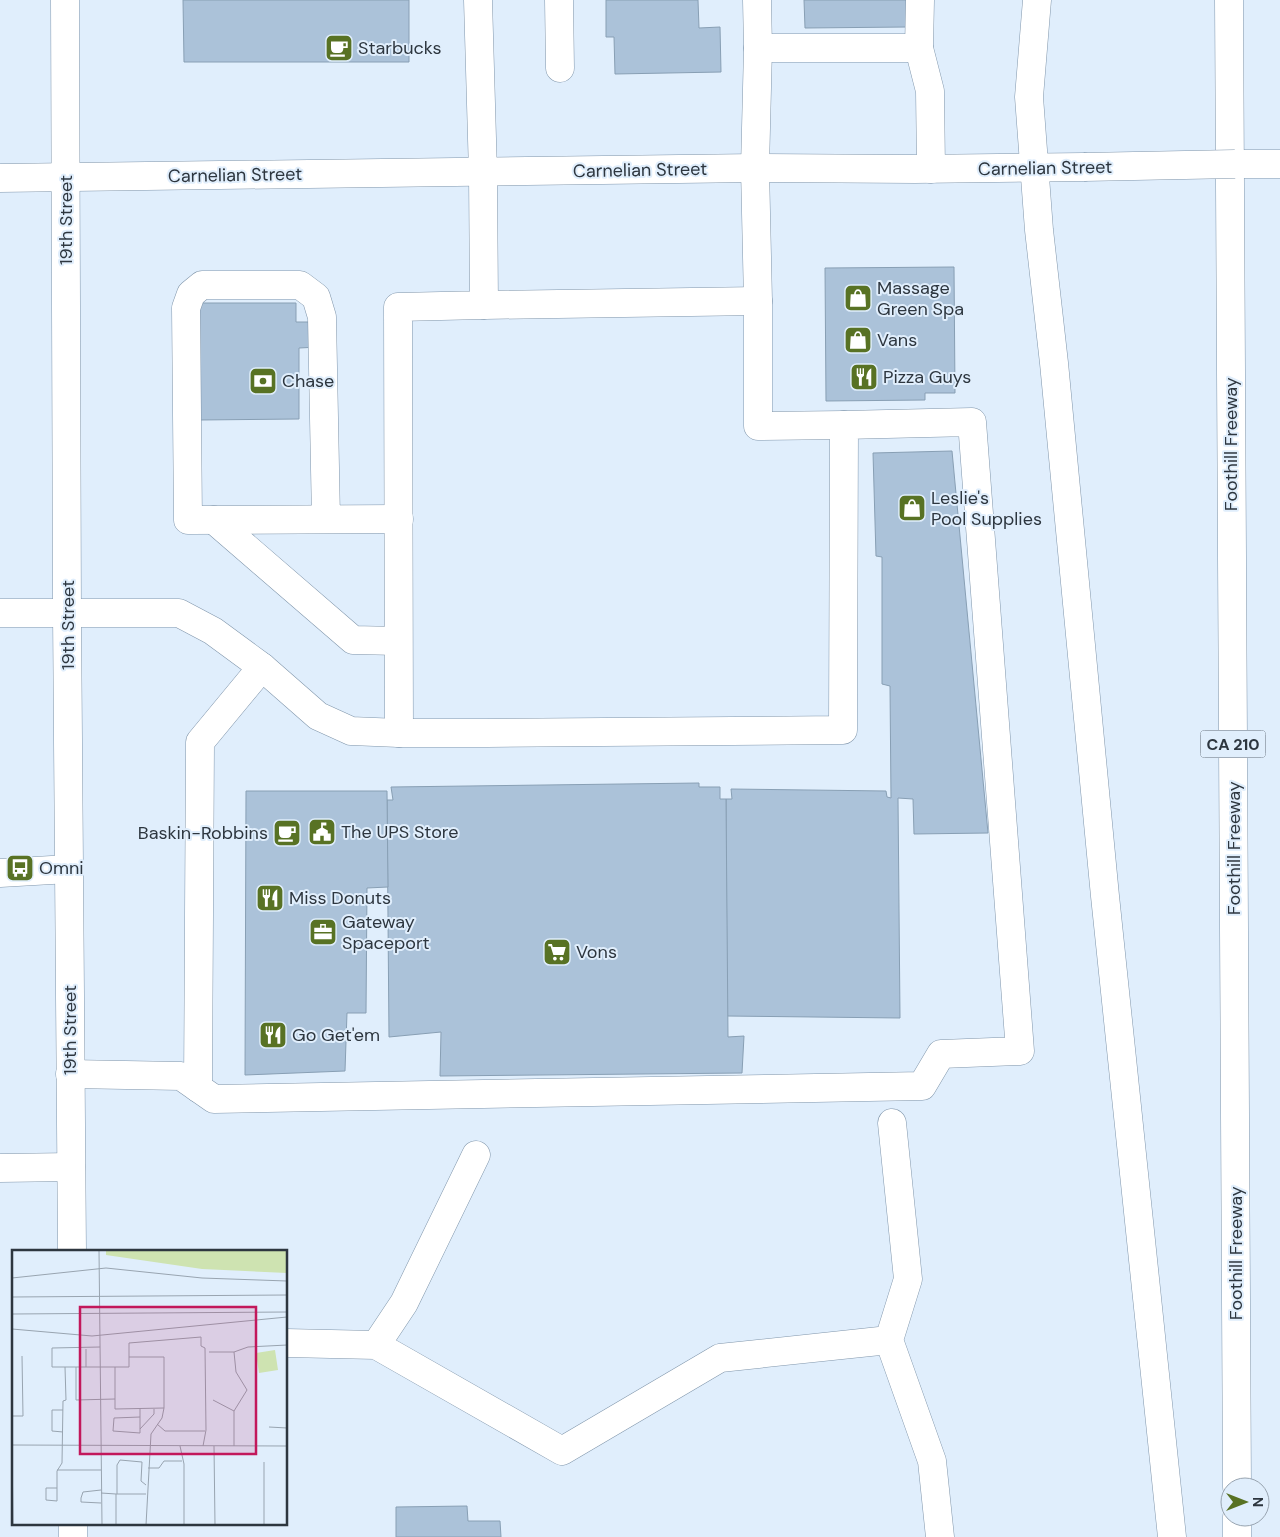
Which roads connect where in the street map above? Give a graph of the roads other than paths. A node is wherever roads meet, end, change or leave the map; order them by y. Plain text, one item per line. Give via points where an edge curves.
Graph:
1 (65, 0) edge
2 (478, 0) edge
3 (558, 0) edge
4 (757, 0) edge
5 (920, 0) edge
6 (1037, 0) edge
7 (1229, 0) edge
8 (758, 48) junction
9 (918, 48) junction
10 (560, 68) dead end
11 (1280, 164) edge
12 (754, 168) junction
13 (1035, 168) junction
14 (931, 169) junction
15 (483, 173) junction
16 (65, 177) junction
17 (0, 178) edge
18 (758, 301) junction
19 (484, 305) junction
20 (844, 425) junction
21 (326, 519) junction
22 (399, 519) junction
23 (201, 520) junction
24 (0, 613) edge
25 (68, 613) junction
26 (398, 641) junction
27 (262, 668) junction
28 (399, 733) junction
29 (69, 869) junction
30 (0, 872) edge
31 (70, 1074) junction
32 (198, 1088) junction
33 (892, 1123) dead end
34 (476, 1155) dead end
35 (71, 1167) junction
36 (0, 1168) edge
37 (72, 1250) edge
38 (889, 1340) junction
39 (288, 1342) edge
40 (376, 1345) junction
41 (1237, 1477) edge
42 (72, 1524) edge
43 (73, 1537) edge
44 (940, 1537) edge
45 (1172, 1537) edge

1 - 16 main road, 19th Street
2 - 15 main road
3 - 10 main road
4 - 8 main road
5 - 9 main road
6 - 13 main road via 1029,98
7 - 41 main road, Foothill Freeway / CA 210
8 - 9 main road
8 - 12 main road
9 - 14 main road via 930,91
11 - 13 main road, Carnelian Street, bridge
12 - 14 main road, Carnelian Street
12 - 15 main road, Carnelian Street
12 - 18 main road
13 - 14 main road, Carnelian Street
13 - 45 main road via 1104,886
15 - 16 main road, Carnelian Street
15 - 19 main road
16 - 17 main road, Carnelian Street
16 - 25 main road, 19th Street
18 - 19 main road
18 - 20 main road via 758,426
19 - 22 main road via 398,306
20 - 28 main road via 844,730
20 - 32 main road via 972,422 1020,1050 941,1054 922,1086 214,1099
21 - 22 main road
21 - 23 main road
21 - 23 main road via 322,317 316,297 300,285 202,285 191,294 186,308
22 - 26 main road
23 - 26 main road via 353,640
24 - 25 main road
25 - 27 main road via 179,613 213,631
25 - 29 main road, 19th Street
26 - 28 main road
27 - 28 main road via 318,716 351,731
27 - 32 main road via 200,742
29 - 30 main road
29 - 31 main road, 19th Street
31 - 32 main road via 181,1076
31 - 35 main road, 19th Street
33 - 38 main road via 908,1279
34 - 40 main road via 404,1302
35 - 36 main road
35 - 37 main road, 19th Street
38 - 40 main road via 720,1358 562,1451
38 - 44 main road via 932,1461
39 - 40 main road
42 - 43 main road

